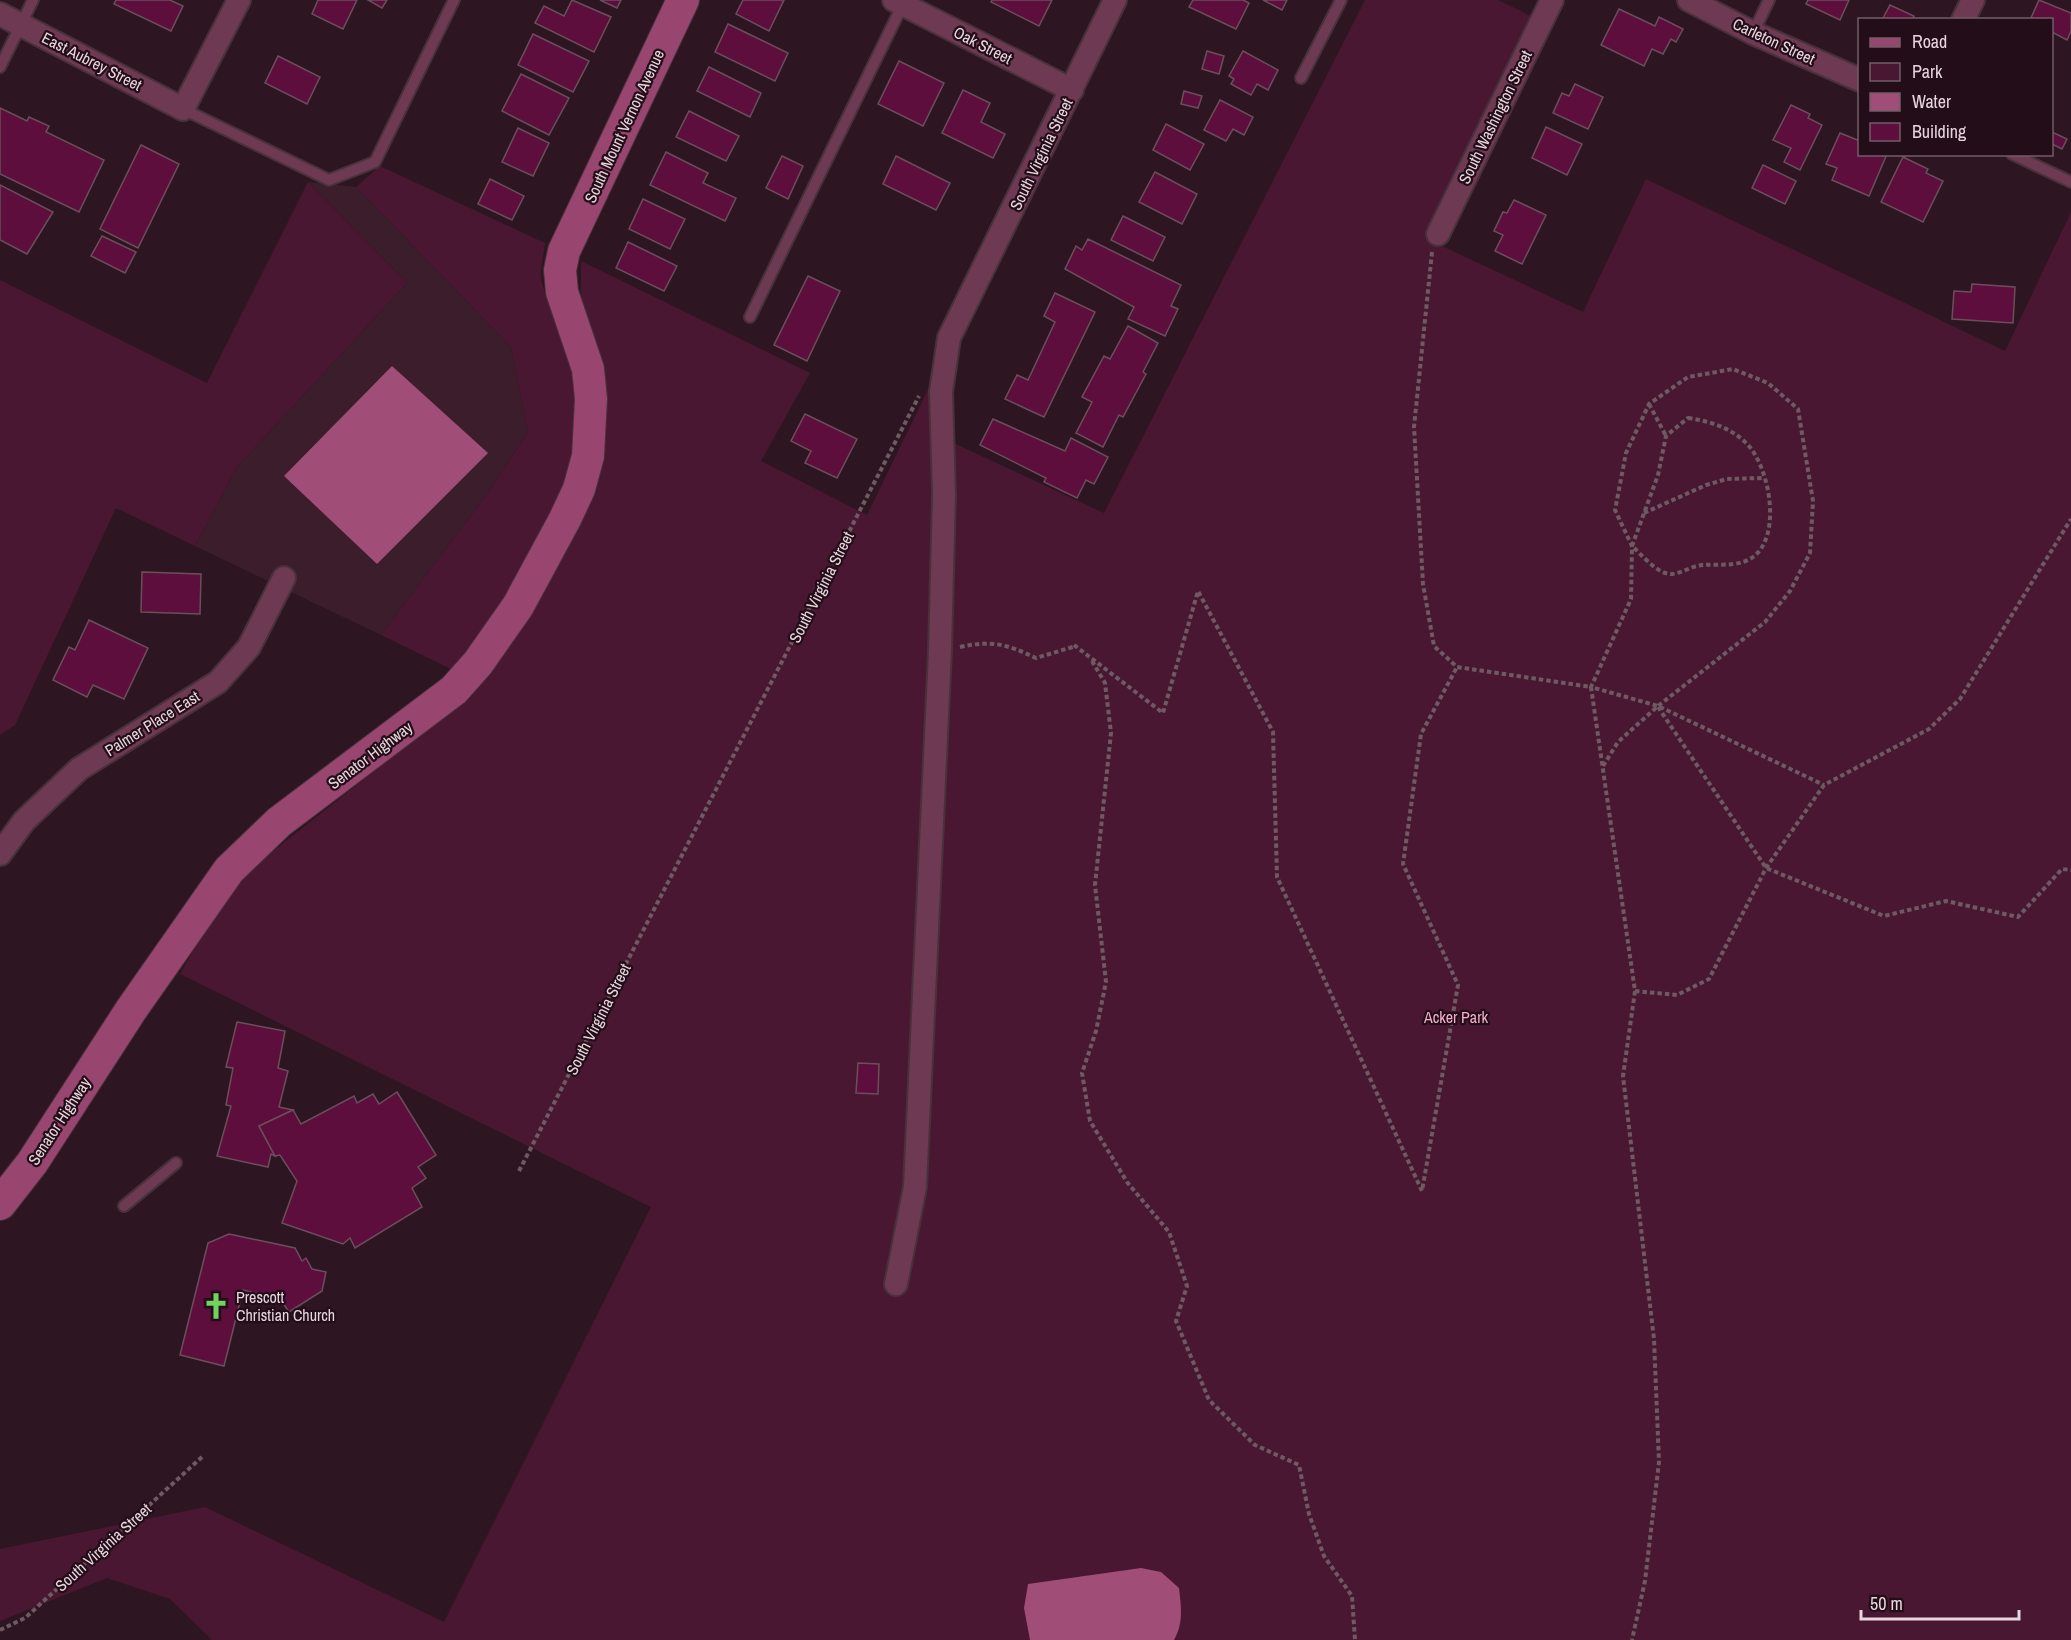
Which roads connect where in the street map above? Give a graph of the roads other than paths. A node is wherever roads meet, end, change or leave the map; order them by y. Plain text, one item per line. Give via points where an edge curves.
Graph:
1 (33, 0) edge
2 (239, 0) edge
3 (454, 0) edge
4 (684, 0) edge
5 (1115, 0) edge
6 (1341, 0) edge
7 (1552, 0) edge
8 (1689, 0) edge
9 (1769, 0) edge
10 (1973, 0) edge
11 (899, 2) edge
12 (0, 14) edge
13 (1964, 18) edge
14 (21, 25) junction
15 (1753, 33) junction
16 (0, 67) edge
17 (1301, 78) dead end
18 (1858, 79) edge
19 (1072, 90) junction
20 (183, 109) junction
21 (2016, 156) edge
22 (2071, 182) edge
23 (1438, 234) road end
24 (564, 251) joint
25 (750, 317) dead end
26 (284, 578) dead end
27 (0, 854) edge
28 (176, 1163) dead end
29 (0, 1204) edge
30 (124, 1206) dead end
31 (896, 1284) dead end

1 - 14 lane
2 - 20 street
3 - 20 lane via 375,162 329,180
4 - 24 street, South Mount Vernon Avenue
5 - 19 street, South Virginia Street
6 - 17 lane
7 - 23 street, South Washington Street
8 - 15 street, Carleton Street
9 - 15 lane
10 - 13 street
11 - 19 street, Oak Street
11 - 25 lane
12 - 14 street, East Aubrey Street
14 - 16 lane
14 - 20 street, East Aubrey Street
15 - 18 street, Carleton Street
19 - 31 street, South Virginia Street via 949,338 941,392 944,495 940,651 915,1187
21 - 22 lane
24 - 29 street, Senator Highway via 560,270 562,292 588,369 588,456 565,519 518,606 454,690 279,822 229,870 131,1010 32,1163
26 - 27 street, Palmer Place East via 249,647 219,682 79,769 24,822
28 - 30 lane

